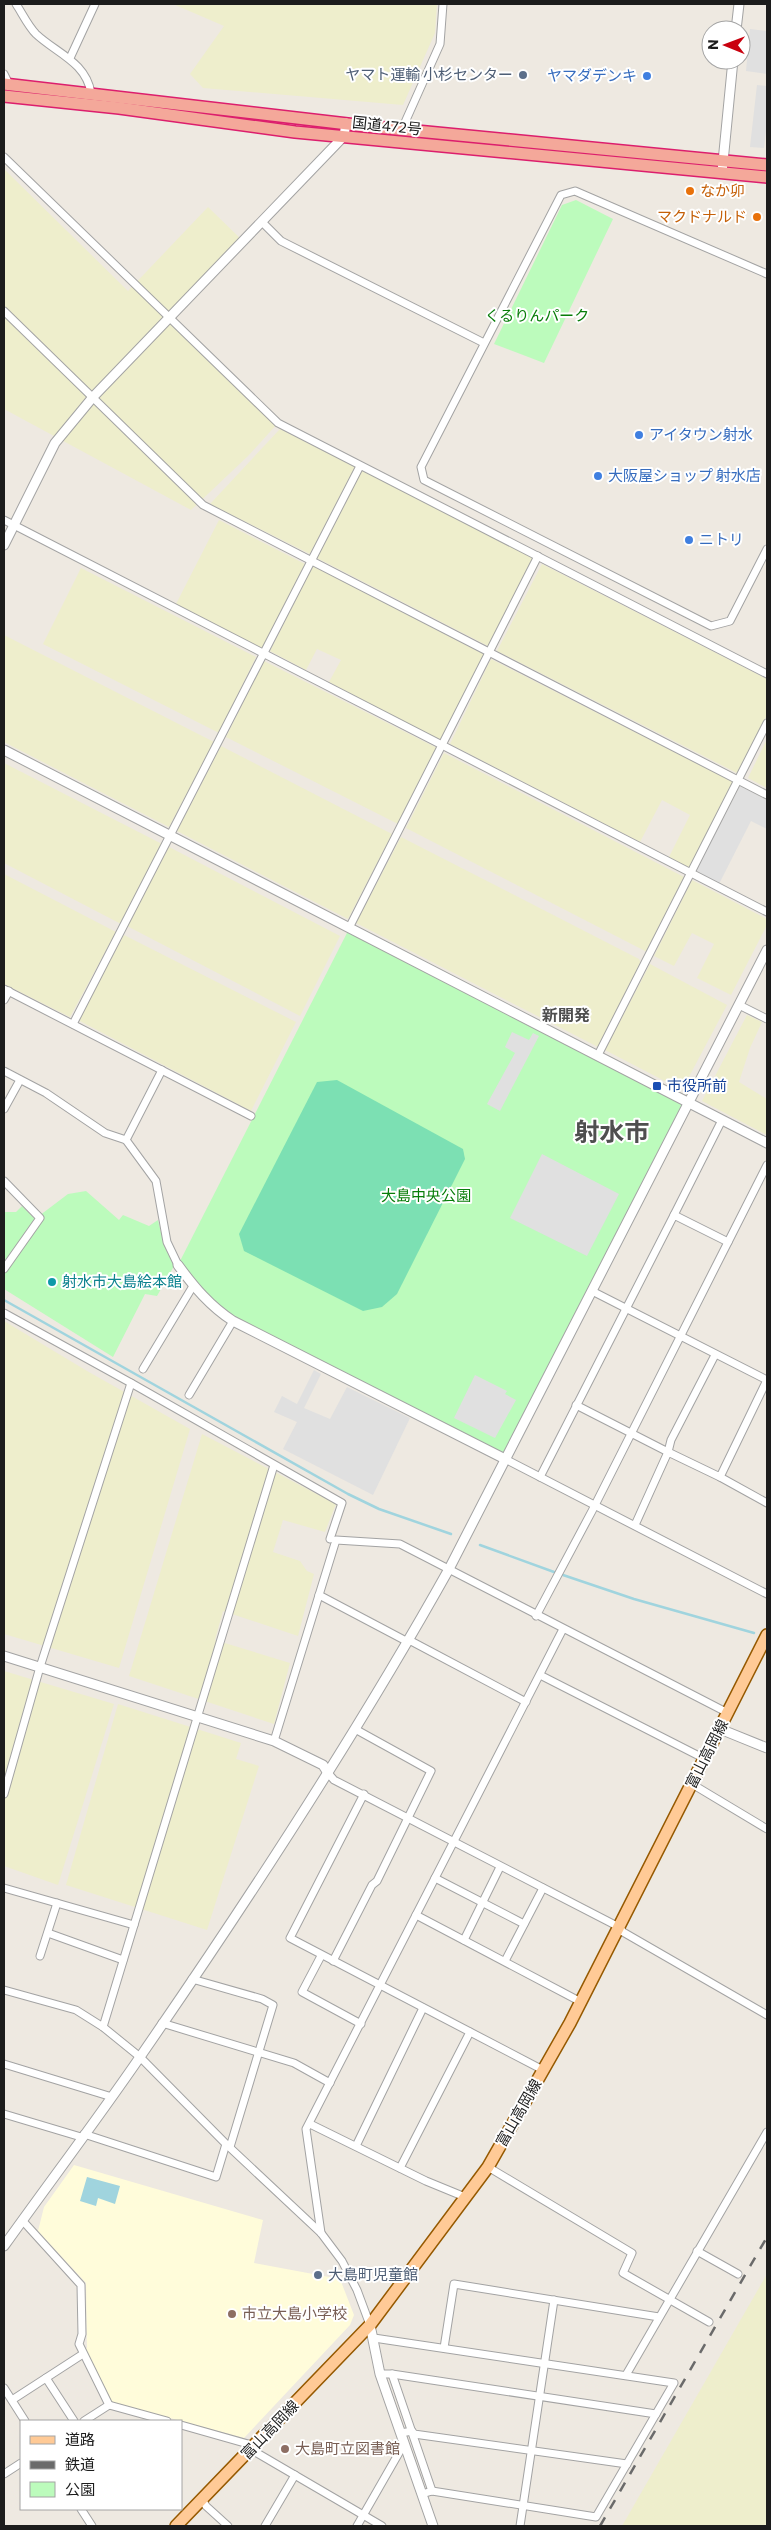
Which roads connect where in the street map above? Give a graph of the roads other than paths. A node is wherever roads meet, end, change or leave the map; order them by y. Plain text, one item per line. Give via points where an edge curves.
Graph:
1 (16, 4) edge
2 (95, 4) edge
3 (443, 4) edge
4 (739, 4) edge
5 (737, 20) edge
6 (70, 58) junction
7 (732, 70) edge
8 (5, 81) edge
9 (91, 93) junction
10 (4, 96) edge
11 (346, 123) junction
12 (402, 129) junction
13 (344, 136) junction
14 (4, 157) edge
15 (767, 165) edge
16 (722, 166) junction
17 (767, 177) edge
18 (262, 222) junction
19 (767, 274) edge
20 (4, 311) edge
21 (170, 319) junction
22 (484, 343) junction
23 (93, 398) junction
24 (360, 466) junction
25 (4, 520) edge
26 (14, 525) junction
27 (4, 545) edge
28 (767, 549) edge
29 (538, 556) junction
30 (311, 560) junction
31 (490, 653) junction
32 (263, 654) junction
33 (767, 674) edge
34 (767, 723) edge
35 (442, 746) junction
36 (4, 750) edge
37 (738, 780) junction
38 (767, 795) edge
39 (170, 837) junction
40 (690, 873) junction
41 (767, 912) edge
42 (349, 928) junction
43 (767, 950) edge
44 (6, 990) edge
45 (4, 1000) edge
46 (739, 1005) junction
47 (767, 1020) edge
48 (73, 1024) junction
49 (598, 1054) junction
50 (4, 1070) edge
51 (162, 1070) junction
52 (20, 1080) junction
53 (690, 1102) junction
54 (4, 1109) edge
55 (251, 1116) dead end
56 (722, 1120) junction
57 (126, 1140) junction
58 (767, 1143) edge
59 (767, 1165) edge
60 (4, 1182) edge
61 (674, 1215) junction
62 (728, 1242) junction
63 (178, 1265) joint
64 (4, 1269) edge
65 (194, 1286) junction
66 (592, 1291) junction
67 (626, 1308) junction
68 (4, 1313) edge
69 (233, 1320) junction
70 (680, 1337) junction
71 (715, 1355) junction
72 (143, 1369) dead end
73 (767, 1380) edge
74 (131, 1383) junction
75 (189, 1395) dead end
76 (576, 1405) junction
77 (631, 1432) junction
78 (668, 1452) junction
79 (505, 1459) junction
80 (274, 1465) junction
81 (540, 1477) junction
82 (720, 1477) junction
83 (767, 1503) edge
84 (595, 1504) junction
85 (635, 1525) junction
86 (330, 1539) dead end
87 (449, 1569) junction
88 (767, 1594) edge
89 (319, 1595) junction
90 (536, 1616) junction
91 (563, 1629) junction
92 (767, 1635) edge
93 (409, 1641) junction
94 (4, 1656) edge
95 (40, 1667) junction
96 (540, 1675) junction
97 (526, 1702) junction
98 (728, 1713) junction
99 (198, 1716) junction
100 (355, 1729) junction
101 (720, 1729) junction
102 (274, 1740) junction
103 (767, 1748) edge
104 (705, 1758) junction
105 (328, 1774) junction
106 (692, 1784) junction
107 (4, 1794) edge
108 (364, 1794) junction
109 (408, 1818) junction
110 (767, 1829) edge
111 (453, 1842) junction
112 (500, 1867) junction
113 (434, 1878) junction
114 (4, 1888) edge
115 (542, 1888) junction
116 (57, 1903) junction
117 (482, 1903) junction
118 (416, 1915) junction
119 (524, 1924) junction
120 (134, 1925) junction
121 (619, 1927) junction
122 (48, 1933) junction
123 (464, 1940) junction
124 (40, 1956) dead end
125 (321, 1956) junction
126 (123, 1960) junction
127 (333, 1961) junction
128 (504, 1961) junction
129 (192, 1979) junction
130 (380, 1986) junction
131 (4, 1990) edge
132 (581, 2002) junction
133 (423, 2008) junction
134 (767, 2015) edge
135 (162, 2023) junction
136 (361, 2024) junction
137 (103, 2027) junction
138 (470, 2032) junction
139 (259, 2053) junction
140 (140, 2057) junction
141 (4, 2064) edge
142 (543, 2070) junction
143 (330, 2083) junction
144 (112, 2097) junction
145 (4, 2114) edge
146 (310, 2124) junction
147 (767, 2132) edge
148 (83, 2135) junction
149 (228, 2146) junction
150 (356, 2146) junction
151 (488, 2167) junction
152 (400, 2168) junction
153 (465, 2197) junction
154 (22, 2220) junction
155 (321, 2233) junction
156 (5, 2240) edge
157 (697, 2252) junction
158 (738, 2274) dead end
159 (554, 2300) junction
160 (669, 2300) junction
161 (660, 2317) junction
162 (709, 2322) dead end
163 (370, 2325) junction
164 (374, 2338) junction
165 (444, 2348) junction
166 (82, 2354) junction
167 (544, 2364) junction
168 (380, 2374) junction
169 (392, 2374) junction
170 (626, 2376) junction
171 (46, 2378) junction
172 (4, 2388) edge
173 (541, 2396) junction
174 (12, 2400) junction
175 (108, 2405) junction
176 (656, 2414) junction
177 (24, 2420) edge
178 (73, 2420) edge
179 (86, 2420) edge
180 (163, 2420) edge
181 (182, 2425) edge
182 (412, 2431) junction
183 (400, 2433) junction
184 (404, 2444) junction
185 (255, 2446) junction
186 (532, 2450) junction
187 (20, 2464) edge
188 (627, 2464) junction
189 (4, 2474) edge
190 (295, 2475) junction
191 (432, 2492) junction
192 (422, 2494) junction
193 (202, 2499) junction
194 (523, 2507) junction
195 (82, 2510) edge
196 (363, 2516) junction
197 (92, 2526) edge
198 (176, 2526) edge
199 (228, 2526) edge
200 (265, 2526) edge
201 (357, 2526) edge
202 (382, 2526) edge
203 (433, 2526) edge
204 (520, 2526) edge

1 - 6 street via 35,33
2 - 6 street
3 - 12 street via 440,44
4 - 5 street
6 - 9 street via 89,84
7 - 16 street
8 - 9 highway, 国道472号
9 - 11 highway, 国道472号
10 - 13 highway, 国道472号
11 - 12 highway, 国道472号
11 - 13 street
12 - 16 highway, 国道472号
13 - 16 highway, 国道472号 via 508,154
13 - 18 street
14 - 21 street
15 - 16 highway, 国道472号
16 - 17 highway, 国道472号
18 - 21 street
18 - 22 street via 281,240
19 - 22 street via 576,191 561,195
20 - 23 street
21 - 23 street
21 - 24 street via 278,424
22 - 28 street via 421,467 424,480 711,626 730,621
23 - 26 street via 56,443
23 - 30 street via 203,505
24 - 29 street
24 - 30 street
25 - 26 street
26 - 27 street
26 - 32 street
29 - 31 street
29 - 33 street
30 - 31 street
30 - 32 street
31 - 35 street
31 - 37 street
32 - 35 street
32 - 39 street
34 - 37 street
35 - 40 street
35 - 42 street
36 - 39 street
37 - 38 street
37 - 40 street
39 - 42 street
39 - 48 street
40 - 41 street
40 - 49 street
42 - 49 street
43 - 46 street
44 - 45 street
44 - 48 street
46 - 47 street
46 - 53 street
48 - 51 street
49 - 53 street
50 - 52 street
51 - 55 street
51 - 57 street
52 - 54 street
52 - 57 street via 46,1093 105,1133
53 - 56 street
53 - 66 street
56 - 58 street
56 - 61 street
57 - 63 street via 156,1181 167,1242
59 - 62 street
60 - 64 street via 40,1218
61 - 62 street
61 - 67 street
62 - 70 street
63 - 65 street
65 - 69 street via 218,1311
65 - 72 street
66 - 67 street
66 - 79 street
67 - 70 street
67 - 76 street
68 - 74 street
69 - 75 street
69 - 79 street
70 - 71 street
70 - 77 street
71 - 73 street
71 - 78 street via 671,1440
73 - 82 street
74 - 80 street
74 - 95 street
76 - 77 street
76 - 81 street
77 - 78 street
77 - 84 street
78 - 82 street
78 - 85 street
79 - 81 street
79 - 87 street
80 - 86 street via 342,1503
80 - 99 street
81 - 84 street
82 - 83 street
84 - 85 street
84 - 90 street
85 - 88 street
87 - 89 street via 400,1544 336,1540
87 - 90 street
87 - 93 street
89 - 93 street
89 - 102 street
90 - 91 street
91 - 96 street
91 - 98 street
92 - 98 main road, 富山高岡線
93 - 97 street
93 - 100 street
94 - 95 street
95 - 99 street
95 - 107 street
96 - 97 street
96 - 104 street
97 - 111 street
98 - 101 main road, 富山高岡線
99 - 102 street
99 - 120 street
100 - 105 street
100 - 109 street via 432,1770
101 - 103 street
101 - 104 main road, 富山高岡線
102 - 105 street via 323,1765
104 - 106 main road, 富山高岡線
105 - 108 street
105 - 129 street
106 - 110 street
106 - 121 main road, 富山高岡線
108 - 109 street
108 - 125 street via 290,1938
109 - 111 street
109 - 127 street
111 - 112 street
111 - 113 street
112 - 115 street
112 - 117 street
113 - 117 street
113 - 118 street
114 - 116 street
115 - 119 street
115 - 121 street
116 - 120 street
116 - 122 street
117 - 119 street
117 - 123 street
118 - 123 street
118 - 130 street
119 - 128 street
120 - 126 street
121 - 132 main road, 富山高岡線
121 - 134 street
122 - 124 street
122 - 126 street
123 - 128 street
125 - 127 street
125 - 136 street via 302,1992
126 - 137 street
127 - 130 street
128 - 132 street
129 - 135 street
129 - 139 street via 273,2005
130 - 133 street
130 - 136 street
131 - 137 street via 76,2010
132 - 142 main road, 富山高岡線
133 - 138 street
133 - 150 street
135 - 139 street
135 - 140 street
136 - 143 street
137 - 140 street
138 - 142 street
138 - 152 street
139 - 143 street via 294,2064
139 - 149 street
140 - 144 street
140 - 149 street
141 - 144 street
142 - 151 main road, 富山高岡線
143 - 146 street
144 - 148 street
145 - 148 street
146 - 150 street
146 - 155 street via 306,2129
147 - 157 street
148 - 149 street via 216,2177
148 - 154 street
149 - 155 street
150 - 152 street
151 - 153 main road, 富山高岡線
151 - 160 street via 632,2253 624,2273
152 - 153 street
153 - 163 main road, 富山高岡線
154 - 156 street
154 - 166 street via 81,2285 82,2334 79,2344
155 - 163 street via 345,2269
157 - 158 street
157 - 160 street
159 - 161 street
159 - 165 street via 454,2284
159 - 167 street
160 - 161 street
160 - 162 street
161 - 170 street
163 - 164 street
163 - 185 main road, 富山高岡線
164 - 165 street
164 - 168 street
165 - 167 street
166 - 171 street
166 - 175 street
167 - 170 street
167 - 173 street
168 - 169 street
168 - 183 street
169 - 173 street
169 - 182 street
170 - 176 street via 674,2383
171 - 174 street
171 - 178 street
172 - 174 street
173 - 176 street
173 - 186 street
174 - 177 street
175 - 179 street
175 - 180 street
176 - 188 street
181 - 185 street
182 - 183 street
182 - 186 street via 414,2434
182 - 191 street
183 - 184 street
184 - 192 street
184 - 196 street
185 - 190 street via 257,2453
185 - 193 main road, 富山高岡線
186 - 188 street
186 - 194 street
187 - 189 street
188 - 194 street via 596,2517
190 - 196 street
190 - 200 street
191 - 192 street
191 - 194 street
192 - 203 street
193 - 198 main road, 富山高岡線
193 - 199 street
194 - 204 street
195 - 197 street
196 - 201 street
196 - 202 street

